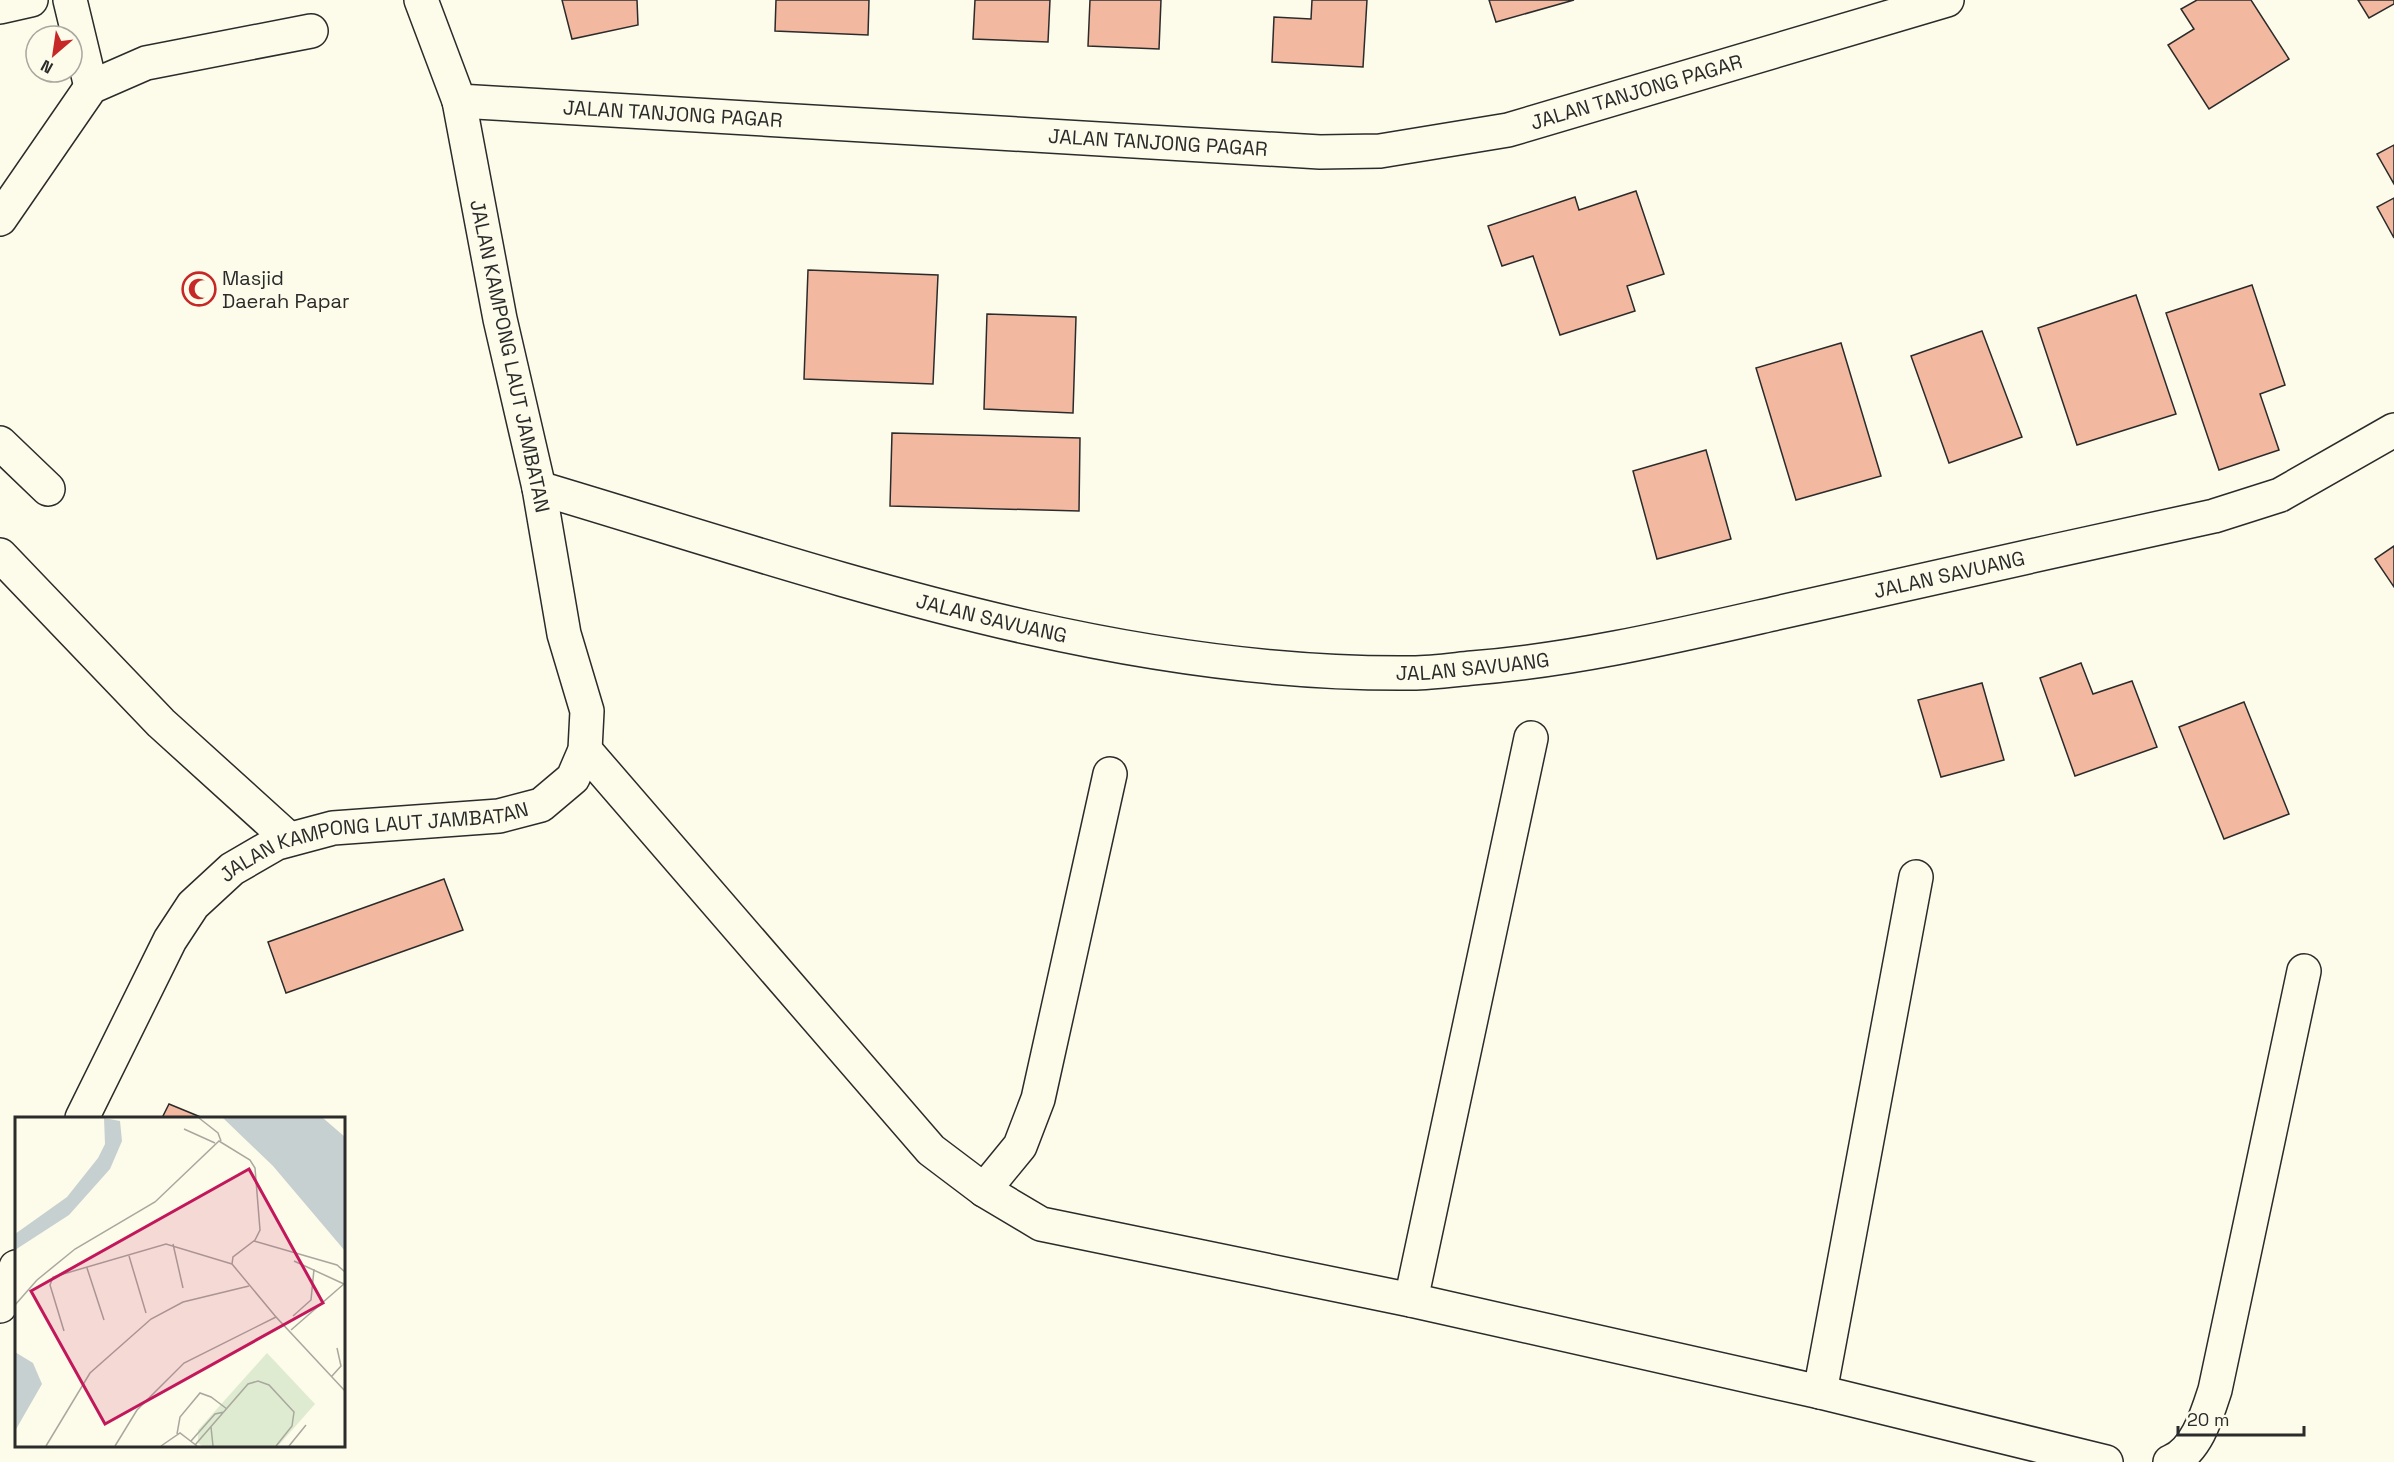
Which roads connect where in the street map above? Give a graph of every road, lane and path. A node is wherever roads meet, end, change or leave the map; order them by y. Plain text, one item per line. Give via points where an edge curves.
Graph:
1 (31, 0) edge
2 (70, 0) edge
3 (421, 0) edge
4 (1947, 0) edge
5 (0, 7) edge
6 (311, 31) dead end
7 (91, 87) junction
8 (459, 101) junction
9 (0, 219) edge
10 (2394, 430) edge
11 (0, 443) edge
12 (539, 488) junction
13 (48, 489) dead end
14 (0, 555) edge
15 (1531, 738) dead end
16 (585, 750) junction
17 (1110, 774) dead end
18 (289, 839) junction
19 (1916, 877) dead end
20 (2304, 971) dead end
21 (83, 1117) edge
22 (984, 1190) junction
23 (15, 1269) edge
24 (1411, 1300) junction
25 (0, 1305) edge
26 (1820, 1392) junction
27 (2106, 1462) edge
28 (2170, 1462) edge

1 - 5 street
2 - 7 street
3 - 8 street
4 - 8 street, JALAN TANJONG PAGAR via 1508,130 1380,151 1320,152
6 - 7 street via 146,63
7 - 9 street
8 - 12 street, JALAN KAMPONG LAUT JAMBATAN via 500,319
10 - 12 street, JALAN SAVUANG via 2280,495 2214,516 1641,644 1521,664 1414,673 1294,669 1181,656 1041,631 930,605
11 - 13 street
12 - 16 street, JALAN KAMPONG LAUT JAMBATAN via 564,634 587,711
14 - 18 street via 161,723
15 - 24 street
16 - 18 street, JALAN KAMPONG LAUT JAMBATAN via 573,778 542,805 499,816 333,828
16 - 22 street via 931,1150
17 - 22 street via 1038,1100 1020,1146
18 - 21 street, JALAN KAMPONG LAUT JAMBATAN via 232,868 194,905 170,940
19 - 26 street
20 - 28 street via 2215,1390 2201,1428 2179,1459
22 - 24 street via 1041,1224
23 - 25 street
24 - 26 street
26 - 27 street

